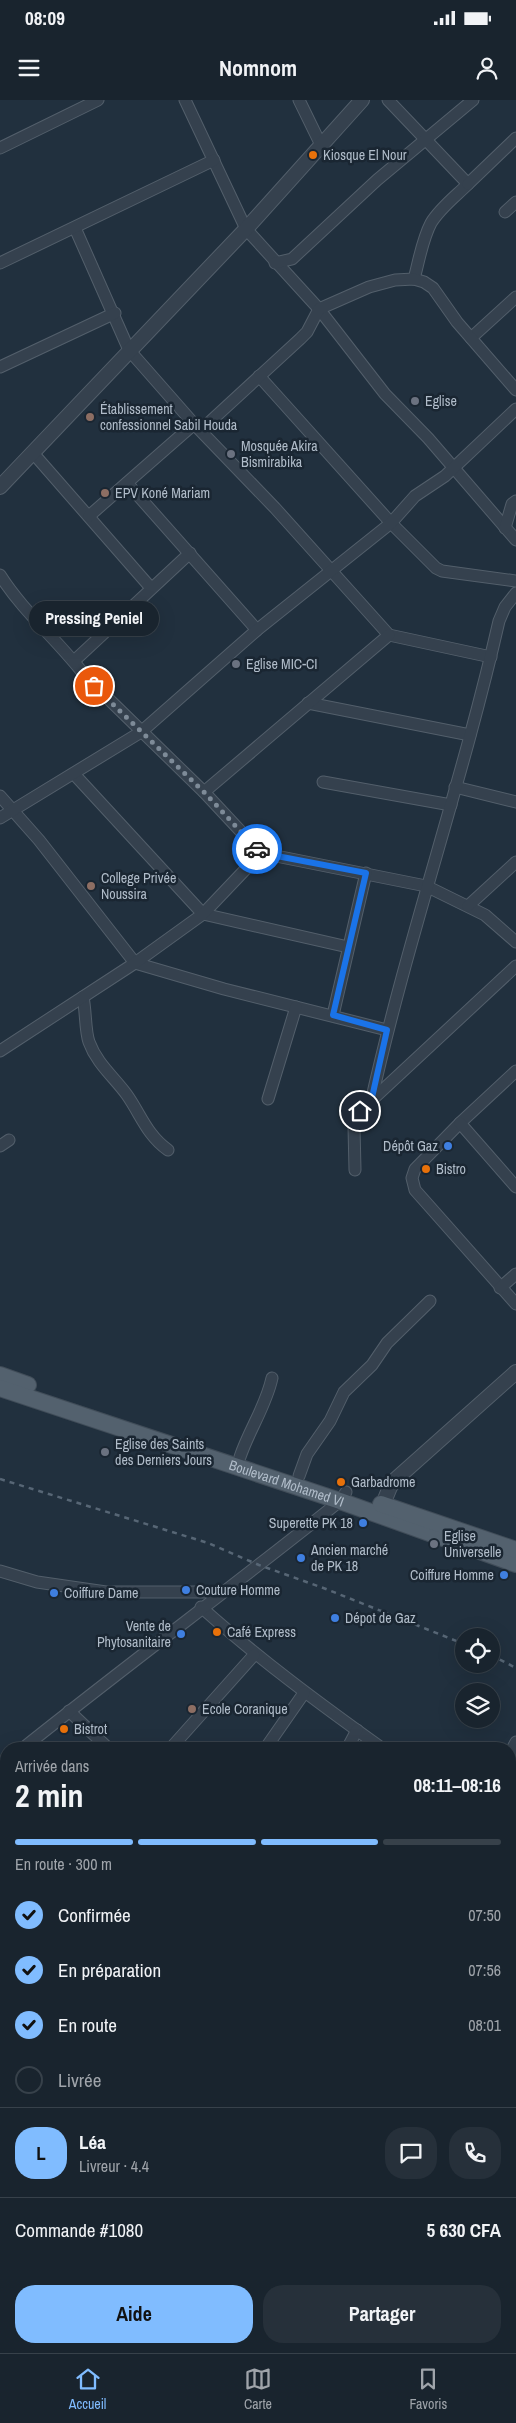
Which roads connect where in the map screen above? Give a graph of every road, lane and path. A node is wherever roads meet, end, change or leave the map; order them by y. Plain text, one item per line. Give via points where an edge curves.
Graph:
1 (98, 100) edge
2 (185, 100) edge
3 (299, 100) edge
4 (362, 100) edge
5 (388, 100) edge
6 (473, 100) edge
7 (516, 138) edge
8 (426, 140) junction
9 (321, 145) junction
10 (0, 148) edge
11 (214, 160) junction
12 (468, 184) junction
13 (516, 202) edge
14 (505, 212) dead end
15 (75, 228) junction
16 (246, 229) junction
17 (0, 263) edge
18 (275, 263) junction
19 (414, 279) junction
20 (516, 297) edge
21 (319, 308) junction
22 (115, 313) junction
23 (471, 338) junction
24 (129, 350) junction
25 (0, 367) edge
26 (259, 376) junction
27 (516, 390) edge
28 (516, 409) edge
29 (198, 427) junction
30 (32, 453) junction
31 (454, 467) junction
32 (127, 483) junction
33 (0, 487) edge
34 (516, 501) edge
35 (89, 516) junction
36 (391, 523) junction
37 (505, 528) junction
38 (516, 540) edge
39 (190, 553) junction
40 (331, 570) junction
41 (0, 575) edge
42 (516, 581) edge
43 (151, 588) junction
44 (516, 593) edge
45 (257, 630) junction
46 (389, 636) junction
47 (491, 657) junction
48 (74, 661) junction
49 (308, 703) junction
50 (141, 732) junction
51 (470, 735) junction
52 (74, 774) junction
53 (322, 782) dead end
54 (455, 787) junction
55 (204, 792) junction
56 (0, 796) edge
57 (516, 802) edge
58 (451, 805) junction
59 (13, 809) junction
60 (0, 818) edge
61 (261, 853) junction
62 (516, 862) edge
63 (366, 873) junction
64 (426, 886) junction
65 (468, 906) junction
66 (203, 914) junction
67 (516, 942) edge
68 (348, 948) junction
69 (135, 963) junction
70 (516, 966) edge
71 (83, 997) junction
72 (296, 1007) junction
73 (333, 1015) junction
74 (387, 1030) junction
75 (0, 1051) edge
76 (516, 1071) edge
77 (268, 1099) dead end
78 (371, 1102) junction
79 (460, 1123) junction
80 (168, 1150) dead end
81 (355, 1170) dead end
82 (516, 1187) edge
83 (516, 1274) edge
84 (500, 1288) junction
85 (430, 1301) dead end
86 (516, 1304) edge
87 (516, 1372) edge
88 (0, 1375) edge
89 (272, 1378) dead end
90 (0, 1388) edge
91 (240, 1457) junction
92 (298, 1476) junction
93 (343, 1497) junction
94 (380, 1510) junction
95 (516, 1550) edge
96 (516, 1564) edge
97 (0, 1571) edge
98 (223, 1592) junction
99 (201, 1608) junction
100 (254, 1655) junction
101 (304, 1693) junction
102 (69, 1711) junction
103 (357, 1730) junction
104 (31, 1742) edge
105 (102, 1742) edge
106 (176, 1742) edge
107 (270, 1742) edge
108 (351, 1742) edge
109 (374, 1742) edge

1 - 10 street
2 - 11 street
3 - 9 street
4 - 9 street
5 - 8 street
6 - 8 street
7 - 12 street
8 - 12 street
8 - 18 street via 371,185 292,259
9 - 16 street
11 - 15 street
11 - 16 street
12 - 19 street via 432,222
13 - 14 street
15 - 17 street
15 - 22 street
16 - 18 street
16 - 24 street
18 - 21 street
19 - 21 street via 369,286
19 - 23 street via 433,288
20 - 23 street
21 - 26 street via 307,332
21 - 31 street via 385,394
22 - 24 street
22 - 25 street
23 - 27 street
24 - 29 street
24 - 30 street
26 - 29 street
26 - 36 street
28 - 31 street
29 - 32 street
29 - 40 street
30 - 33 street
30 - 35 street
31 - 36 street via 415,496
31 - 37 street
32 - 35 street
32 - 39 street
34 - 37 street via 512,504
35 - 43 street
36 - 40 street
36 - 42 street via 442,572
37 - 38 street
39 - 43 street
39 - 45 street
40 - 45 street
40 - 46 street
41 - 48 street via 27,613
43 - 48 street
44 - 47 street via 505,607
45 - 50 street
46 - 47 street
46 - 49 street
47 - 51 street
48 - 50 street
49 - 51 street
49 - 55 street
50 - 52 street
50 - 55 street
51 - 54 street
52 - 59 street
52 - 66 street
53 - 58 street
54 - 57 street
54 - 58 street
55 - 61 street
56 - 59 street
58 - 64 street
59 - 60 street
59 - 69 street
61 - 63 street
61 - 66 street
62 - 65 street
63 - 64 street
63 - 68 street
64 - 65 street
64 - 74 street
65 - 67 street via 496,923
66 - 68 street
66 - 69 street
68 - 73 street
69 - 71 street
69 - 72 street
70 - 78 street
71 - 75 street
71 - 80 street via 87,1014 86,1034 92,1050 128,1097 144,1126
72 - 73 street
72 - 77 street
73 - 74 street
74 - 78 street
76 - 79 street
78 - 81 street via 360,1111 354,1127
79 - 82 street
79 - 84 street via 416,1169 412,1178 415,1190
83 - 84 street
84 - 86 street
85 - 92 street via 344,1392 330,1421 307,1454
87 - 94 street via 402,1473 390,1487
88 - 91 main road, Boulevard Mohamed VI
89 - 91 street
90 - 93 main road, Boulevard Mohamed VI
91 - 92 main road, Boulevard Mohamed VI
92 - 93 main road, Boulevard Mohamed VI
93 - 94 main road, Boulevard Mohamed VI
93 - 98 street
94 - 95 main road, Boulevard Mohamed VI
94 - 96 main road, Boulevard Mohamed VI
97 - 98 street via 37,1582 106,1592
98 - 99 street
99 - 100 street
99 - 102 street
100 - 101 street
100 - 106 street
101 - 103 street
101 - 107 street
102 - 104 street
102 - 105 street
103 - 108 street
103 - 109 street

